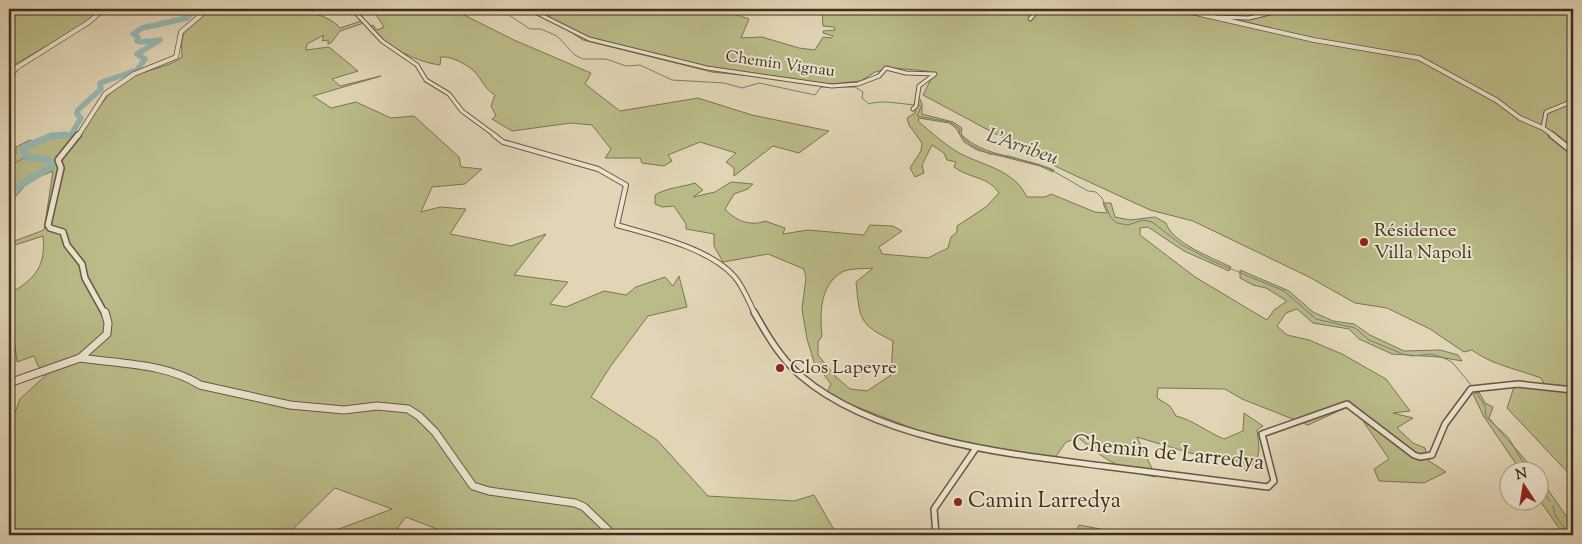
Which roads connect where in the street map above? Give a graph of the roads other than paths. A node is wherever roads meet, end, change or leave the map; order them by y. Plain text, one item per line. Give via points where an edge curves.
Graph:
1 (104, 9) edge
2 (208, 9) edge
3 (342, 9) edge
4 (529, 9) edge
5 (794, 9) edge
6 (1039, 9) edge
7 (1178, 9) edge
8 (1287, 9) edge
9 (786, 13) dead end
10 (1215, 17) junction
11 (1030, 19) dead end
12 (9, 79) edge
13 (1573, 101) edge
14 (915, 106) dead end
15 (1543, 128) junction
16 (1573, 152) edge
17 (80, 358) junction
18 (9, 383) edge
19 (1573, 390) edge
20 (976, 448) junction
21 (613, 535) edge
22 (936, 535) edge

1 - 12 street via 16,68
2 - 17 street via 181,32 176,57 141,70 105,94 58,160 61,168 48,226 64,232 67,245 82,264 85,278 108,323 107,334
3 - 20 street via 356,13 382,41 417,65 426,80 449,94 462,111 503,142 598,169 626,185 617,225 672,242 726,268 735,277 780,352 801,376 831,396 878,419
4 - 14 street, Chemin Vignau via 603,43 707,68 832,86 858,84 879,76 886,68 934,74 919,86
5 - 9 street
6 - 11 street
7 - 10 street
8 - 10 street via 1249,18
10 - 15 street via 1314,40 1411,56 1452,75
13 - 15 street via 1546,112
15 - 16 street
17 - 18 street
17 - 21 street via 167,370 200,385 290,405 344,410 377,406 408,409 435,432 473,486 575,503 584,507
19 - 20 street, Chemin de Larredya via 1518,384 1471,389 1446,424 1432,455 1420,457 1347,404 1262,434 1274,481 1268,487
20 - 22 street via 934,509

